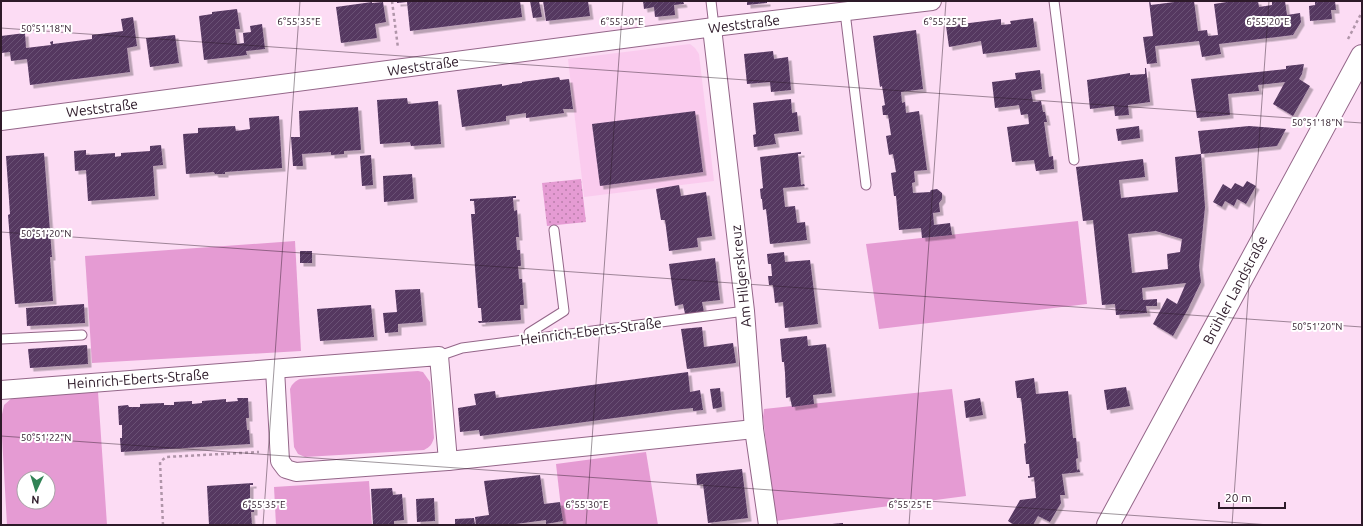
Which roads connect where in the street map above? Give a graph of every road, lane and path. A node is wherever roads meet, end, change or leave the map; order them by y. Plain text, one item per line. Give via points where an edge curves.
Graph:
1 (392, 1) edge
2 (711, 1) edge
3 (932, 1) edge
4 (1054, 1) edge
5 (845, 12) junction
6 (713, 28) junction
7 (1362, 56) edge
8 (401, 69) junction
9 (1, 121) edge
10 (1074, 160) dead end
11 (866, 185) dead end
12 (554, 230) dead end
13 (745, 311) junction
14 (82, 335) dead end
15 (1, 339) edge
16 (529, 339) junction
17 (439, 356) junction
18 (275, 369) junction
19 (1, 390) edge
20 (754, 429) junction
21 (279, 451) junction
22 (448, 461) junction
23 (163, 525) edge
24 (768, 525) edge
25 (1108, 525) edge

1 - 8 path
2 - 6 lane
3 - 5 street, Weststraße
4 - 10 lane
5 - 6 street, Weststraße
5 - 11 lane
6 - 8 street, Weststraße
6 - 13 street, Am Hilgerskreuz
7 - 25 street, Brühler Landstraße
8 - 9 street, Weststraße
12 - 16 lane via 564,312 529,333
13 - 16 lane, Heinrich-Eberts-Straße
13 - 20 street, Am Hilgerskreuz
14 - 15 lane
16 - 17 lane, Heinrich-Eberts-Straße via 462,348
17 - 18 street, Heinrich-Eberts-Straße
17 - 22 street
18 - 19 street, Heinrich-Eberts-Straße
18 - 21 street
20 - 22 street
20 - 24 street, Am Hilgerskreuz
21 - 22 street via 280,461 286,469 296,472
21 - 23 path via 166,457 160,462

